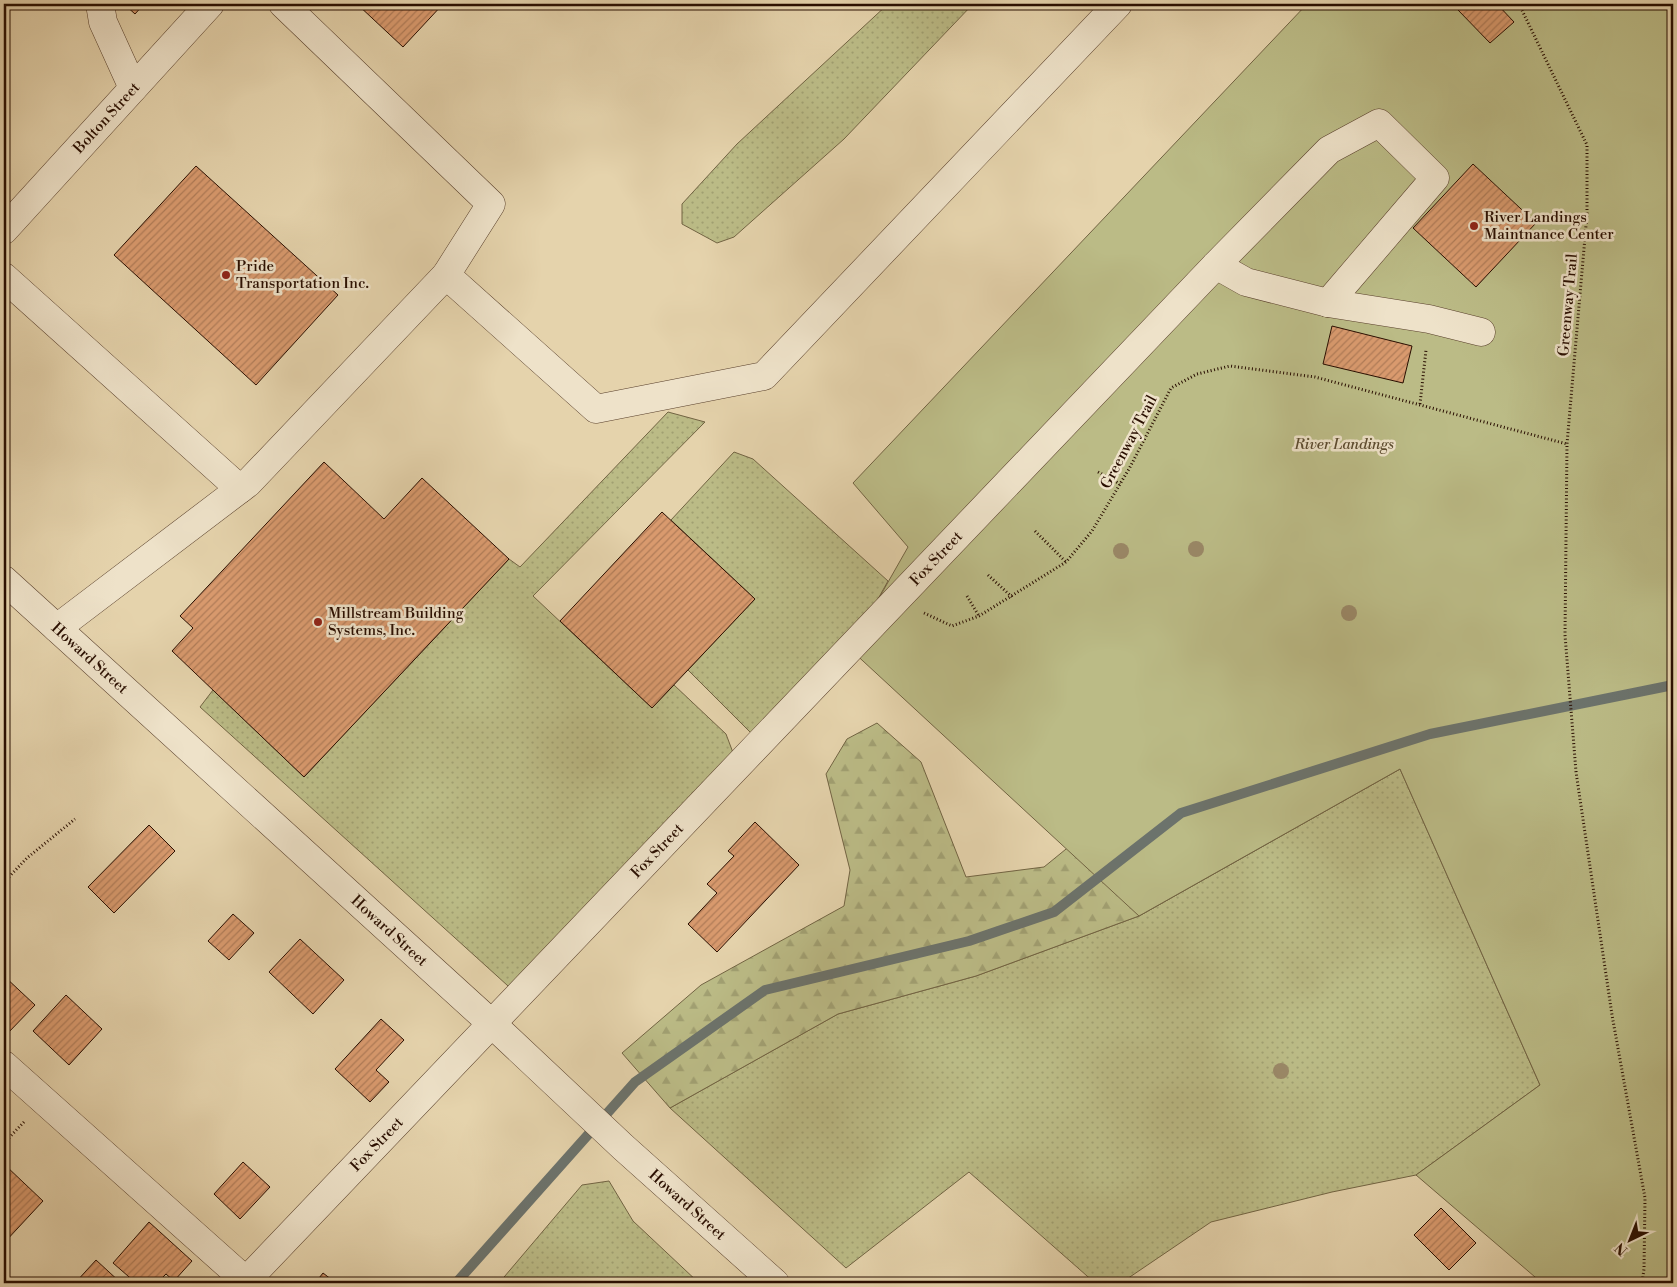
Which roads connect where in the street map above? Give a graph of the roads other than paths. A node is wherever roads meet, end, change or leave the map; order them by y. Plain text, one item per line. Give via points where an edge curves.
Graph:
1 (100, 4) edge
2 (210, 4) edge
3 (283, 4) edge
4 (1118, 4) edge
5 (133, 88) junction
6 (4, 230) edge
7 (1216, 265) junction
8 (446, 275) junction
9 (4, 277) edge
10 (1328, 303) junction
11 (1482, 332) dead end
12 (240, 489) junction
13 (4, 580) edge
14 (56, 628) junction
15 (491, 1024) junction
16 (4, 1065) edge
17 (245, 1282) edge
18 (775, 1283) edge

1 - 5 street via 103,22
2 - 5 street, Bolton Street
3 - 8 street via 490,204
4 - 8 street via 764,376 596,409
5 - 6 street, Bolton Street
7 - 10 street via 1246,282
7 - 10 street, Fox Street via 1329,150 1379,123 1435,178
7 - 15 street, Fox Street
8 - 12 street
9 - 12 street
10 - 11 street via 1429,319
12 - 14 street
13 - 14 street, Howard Street
14 - 15 street, Howard Street
15 - 17 street, Fox Street
15 - 18 street, Howard Street
16 - 17 street

